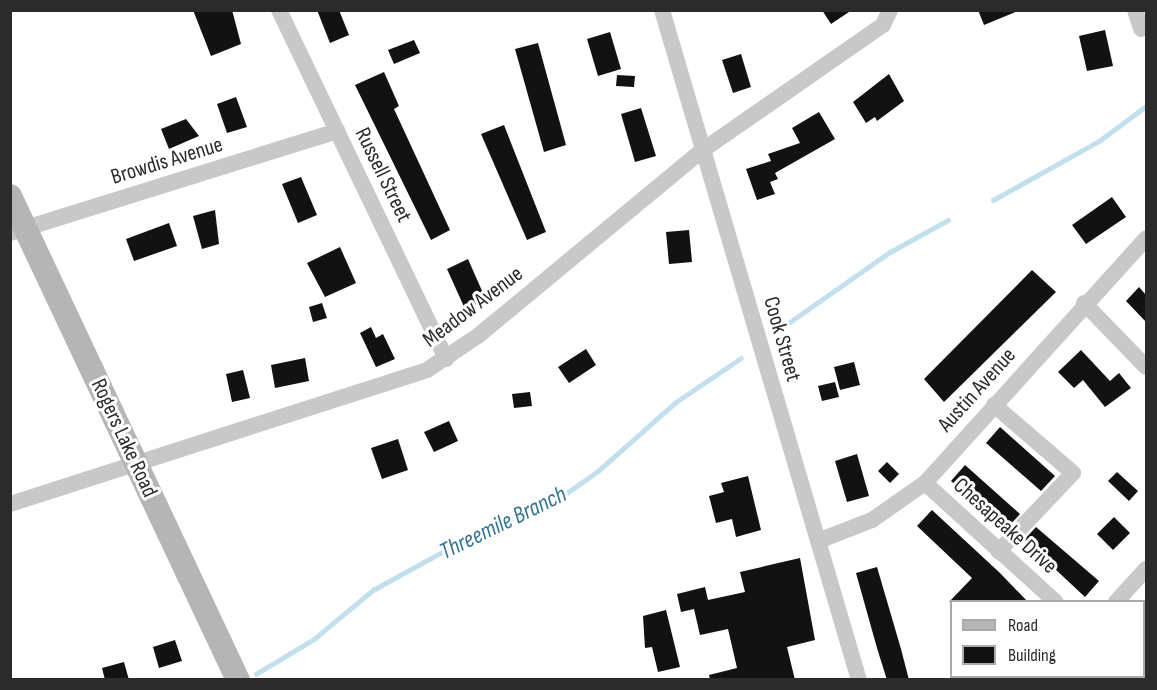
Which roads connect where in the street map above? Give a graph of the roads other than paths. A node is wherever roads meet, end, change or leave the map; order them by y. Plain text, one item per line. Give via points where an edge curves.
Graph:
1 (279, 10) edge
2 (662, 10) edge
3 (890, 10) edge
4 (1135, 10) edge
5 (1141, 29) dead end
6 (337, 131) junction
7 (703, 150) junction
8 (10, 196) edge
9 (18, 231) edge
10 (1146, 238) edge
11 (1084, 303) junction
12 (446, 359) junction
13 (1146, 367) edge
14 (994, 405) junction
15 (136, 463) junction
16 (925, 483) junction
17 (10, 504) edge
18 (818, 541) junction
19 (999, 551) junction
20 (1146, 570) edge
21 (1054, 600) edge
22 (1118, 600) edge
23 (238, 680) edge
24 (860, 680) edge

1 - 6 street, Russell Street
2 - 7 street, Cook Street
3 - 7 street, Meadow Avenue via 883,25
4 - 5 street
6 - 9 street, Browdis Avenue
6 - 12 street, Russell Street
7 - 12 street, Meadow Avenue
7 - 18 street, Cook Street
8 - 9 main road, Rogers Lake Road
9 - 15 main road, Rogers Lake Road
10 - 11 street, Austin Avenue
11 - 13 street
11 - 14 street, Austin Avenue
12 - 15 street, Meadow Avenue via 427,370 340,400
14 - 16 street, Austin Avenue
14 - 19 street via 1073,473
15 - 17 street, Meadow Avenue
15 - 23 main road, Rogers Lake Road
16 - 18 street, Austin Avenue via 872,520
16 - 19 street, Chesapeake Drive
18 - 24 street, Cook Street
19 - 21 street, Chesapeake Drive
20 - 22 street

